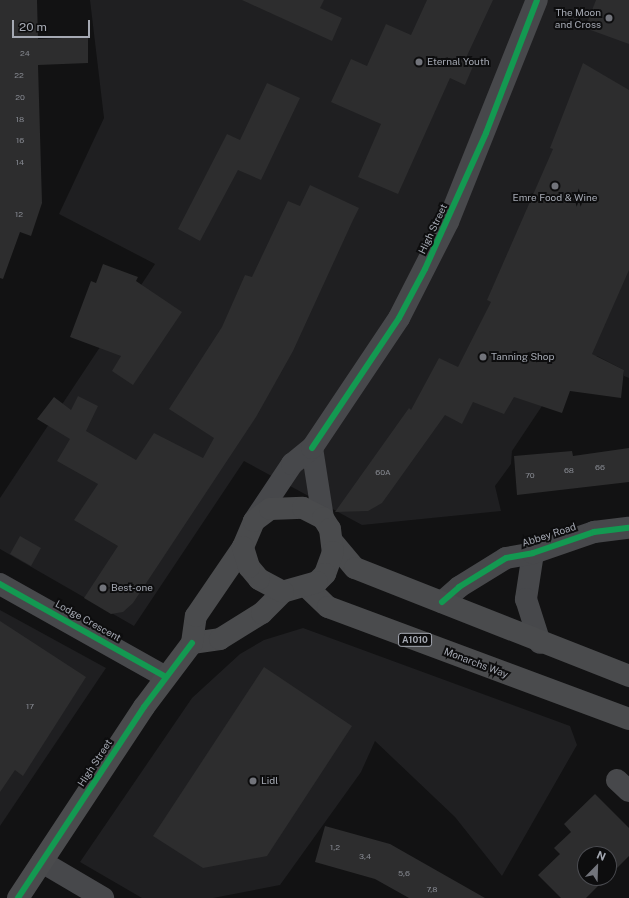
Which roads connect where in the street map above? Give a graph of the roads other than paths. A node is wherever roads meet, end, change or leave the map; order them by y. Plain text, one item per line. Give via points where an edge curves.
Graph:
1 (537, 0) edge
2 (312, 448) junction
3 (323, 518) junction
4 (254, 521) junction
5 (629, 528) edge
6 (332, 541) junction
7 (243, 547) junction
8 (533, 553) junction
9 (0, 584) edge
10 (307, 587) junction
11 (283, 592) junction
12 (442, 602) junction
13 (192, 643) junction
14 (540, 643) junction
15 (629, 676) edge
16 (166, 677) junction
17 (629, 719) edge
18 (42, 862) junction
19 (18, 898) edge
20 (103, 898) edge

1 - 2 street, High Street via 486,133 425,269 399,318
2 - 3 street
2 - 4 street, High Street via 292,464
3 - 4 main road via 292,506 270,509
3 - 6 main road
4 - 7 main road
5 - 8 street, Abbey Road via 565,539
6 - 10 main road via 333,552 325,574
6 - 12 main road via 355,568
7 - 11 main road via 249,568 259,579
7 - 13 main road, High Street via 196,616
8 - 12 street, Abbey Road via 506,558 459,587
8 - 14 street, Abbey Road via 526,599
9 - 16 street, Lodge Crescent
10 - 11 main road
10 - 17 main road, Monarchs Way / A1010 via 328,607
11 - 13 main road via 262,613 220,639
12 - 14 main road
13 - 16 main road, High Street
14 - 15 main road
16 - 18 main road, High Street
18 - 19 main road, High Street
18 - 20 street

